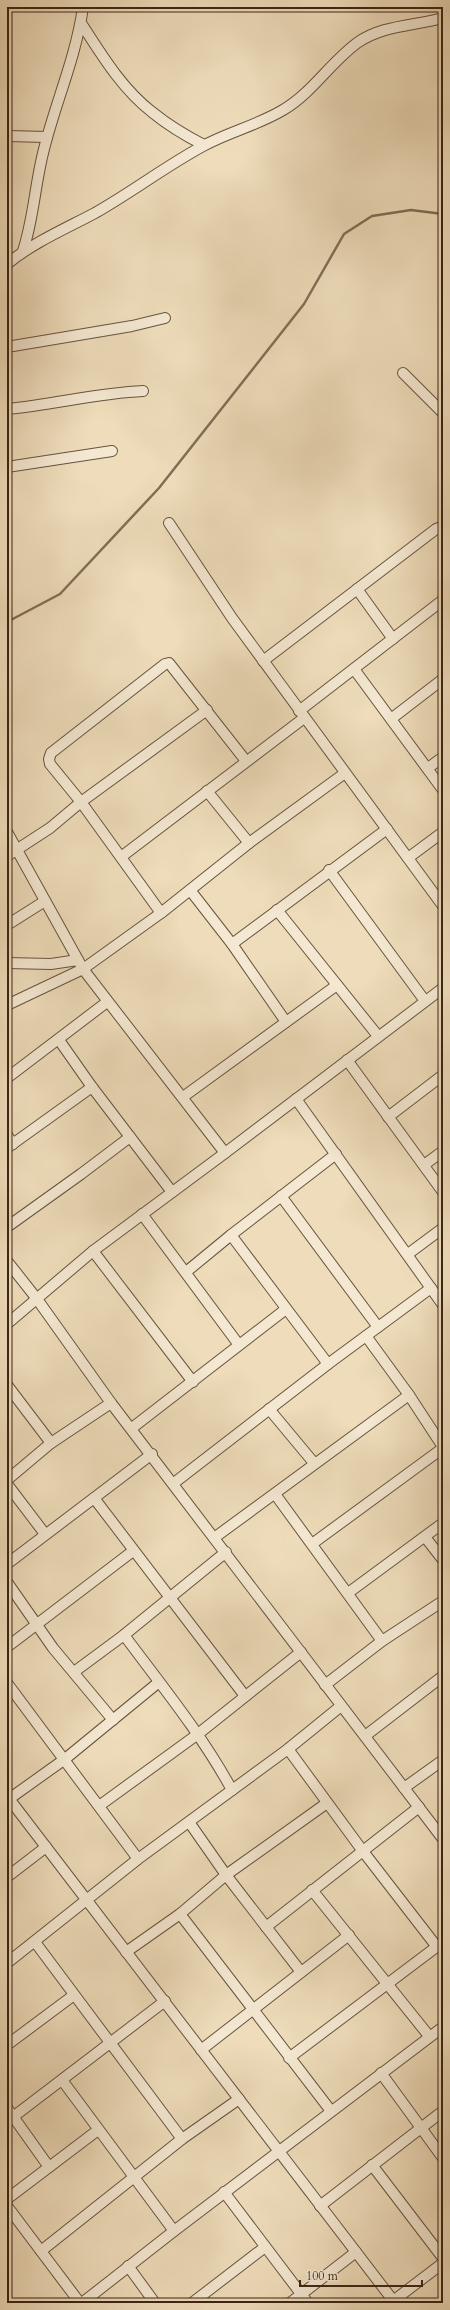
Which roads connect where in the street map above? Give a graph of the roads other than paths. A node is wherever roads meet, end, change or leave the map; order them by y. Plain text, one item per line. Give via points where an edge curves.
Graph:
1 (83, 7) edge
2 (443, 18) edge
3 (81, 23) junction
4 (7, 136) edge
5 (47, 137) junction
6 (204, 145) junction
7 (23, 251) junction
8 (7, 264) edge
9 (165, 318) dead end
10 (7, 347) edge
11 (403, 372) dead end
12 (143, 391) dead end
13 (7, 409) edge
14 (443, 413) edge
15 (112, 451) dead end
16 (7, 467) edge
17 (169, 523) dead end
18 (443, 526) edge
19 (357, 589) junction
20 (443, 600) edge
21 (393, 639) junction
22 (263, 661) junction
23 (354, 669) junction
24 (443, 680) edge
25 (207, 710) junction
26 (302, 715) junction
27 (391, 719) junction
28 (443, 757) edge
29 (246, 761) junction
30 (428, 768) junction
31 (345, 772) junction
32 (443, 790) edge
33 (208, 791) junction
34 (81, 802) junction
35 (387, 829) junction
36 (7, 832) edge
37 (443, 832) edge
38 (250, 843) junction
39 (17, 851) junction
40 (7, 856) edge
41 (121, 856) junction
42 (408, 858) junction
43 (329, 870) junction
44 (190, 890) junction
45 (45, 901) junction
46 (443, 906) edge
47 (278, 910) junction
48 (161, 913) junction
49 (7, 925) edge
50 (232, 944) junction
51 (78, 960) junction
52 (7, 963) edge
53 (83, 970) junction
54 (337, 985) junction
55 (443, 988) edge
56 (425, 1001) junction
57 (107, 1002) junction
58 (7, 1005) edge
59 (286, 1022) junction
60 (378, 1036) junction
61 (59, 1040) junction
62 (347, 1060) junction
63 (443, 1075) edge
64 (7, 1078) edge
65 (92, 1087) junction
66 (183, 1097) junction
67 (296, 1099) junction
68 (388, 1117) junction
69 (7, 1136) edge
70 (130, 1137) junction
71 (10, 1146) edge
72 (443, 1151) edge
73 (225, 1153) junction
74 (336, 1154) junction
75 (424, 1165) junction
76 (172, 1192) junction
77 (443, 1192) edge
78 (281, 1196) junction
79 (142, 1214) junction
80 (7, 1227) edge
81 (443, 1228) edge
82 (230, 1235) junction
83 (93, 1251) junction
84 (408, 1254) junction
85 (7, 1261) edge
86 (186, 1272) junction
87 (431, 1288) junction
88 (38, 1299) junction
89 (443, 1304) edge
90 (286, 1309) junction
91 (7, 1324) edge
92 (378, 1327) junction
93 (366, 1336) junction
94 (238, 1345) junction
95 (328, 1364) junction
96 (193, 1382) junction
97 (7, 1384) edge
98 (409, 1395) junction
99 (111, 1403) junction
100 (269, 1409) junction
101 (132, 1428) junction
102 (51, 1443) junction
103 (443, 1447) edge
104 (152, 1454) junction
105 (314, 1463) junction
106 (7, 1480) edge
107 (174, 1483) junction
108 (7, 1484) edge
109 (275, 1494) junction
110 (94, 1498) junction
111 (443, 1523) edge
112 (45, 1534) junction
113 (425, 1537) junction
114 (214, 1538) junction
115 (312, 1544) junction
116 (133, 1551) junction
117 (226, 1552) junction
118 (443, 1560) edge
119 (7, 1564) edge
120 (7, 1582) edge
121 (348, 1593) junction
122 (169, 1597) junction
123 (443, 1601) edge
124 (37, 1625) junction
125 (124, 1635) junction
126 (382, 1641) junction
127 (7, 1647) edge
128 (301, 1652) junction
129 (74, 1672) junction
130 (443, 1676) edge
131 (159, 1682) junction
132 (7, 1683) edge
133 (325, 1685) junction
134 (245, 1696) junction
135 (341, 1706) junction
136 (113, 1720) junction
137 (198, 1734) junction
138 (365, 1736) junction
139 (288, 1749) junction
140 (65, 1759) junction
141 (443, 1760) edge
142 (404, 1788) junction
143 (232, 1790) junction
144 (8, 1797) edge
145 (327, 1803) junction
146 (99, 1806) junction
147 (419, 1807) junction
148 (189, 1822) junction
149 (443, 1839) edge
150 (46, 1847) junction
151 (362, 1850) junction
152 (138, 1859) junction
153 (226, 1875) junction
154 (7, 1877) edge
155 (312, 1890) junction
156 (87, 1901) junction
157 (180, 1914) junction
158 (266, 1927) junction
159 (350, 1935) junction
160 (35, 1942) junction
161 (440, 1944) edge
162 (126, 1952) junction
163 (7, 1963) edge
164 (301, 1972) junction
165 (390, 1984) junction
166 (74, 1995) junction
167 (165, 2001) junction
168 (254, 2010) junction
169 (443, 2027) edge
170 (429, 2036) junction
171 (111, 2043) junction
172 (7, 2045) edge
173 (201, 2050) junction
174 (289, 2058) junction
175 (380, 2074) junction
176 (62, 2080) junction
177 (239, 2099) junction
178 (331, 2111) junction
179 (443, 2111) edge
180 (10, 2113) edge
181 (420, 2128) junction
182 (98, 2130) junction
183 (182, 2139) junction
184 (278, 2151) junction
185 (443, 2158) edge
186 (372, 2165) junction
187 (49, 2167) junction
188 (134, 2176) junction
189 (224, 2192) junction
190 (7, 2199) edge
191 (7, 2206) edge
192 (320, 2206) junction
193 (174, 2231) junction
194 (265, 2247) junction
195 (41, 2251) junction
196 (356, 2252) junction
197 (443, 2258) edge
198 (443, 2263) edge
199 (128, 2266) junction
200 (301, 2295) junction
201 (394, 2302) edge
202 (81, 2303) edge
203 (155, 2303) edge
204 (192, 2303) edge
205 (290, 2303) edge
206 (308, 2303) edge

1 - 3 street
2 - 6 street via 393,28 357,43 307,93 284,110
3 - 5 street via 70,70
3 - 6 street via 100,53 151,112
4 - 5 street
5 - 7 street via 38,169 30,228
6 - 7 street via 95,213
7 - 8 street
9 - 10 street
11 - 14 street
12 - 13 street via 110,392
15 - 16 street
17 - 22 street
18 - 19 street
19 - 21 street
19 - 22 street
20 - 21 street
21 - 23 street
22 - 26 street
23 - 26 street
23 - 27 street
24 - 27 street
25 - 29 street
25 - 34 street
25 - 34 street via 174,666 165,664 51,753 50,764
26 - 29 street
26 - 31 street
27 - 30 street
28 - 30 street
29 - 33 street
30 - 32 street
31 - 35 street
31 - 38 street
33 - 38 street
33 - 41 street
34 - 39 street
34 - 41 street
35 - 42 street
35 - 43 street
36 - 39 street
37 - 42 street
38 - 44 street
39 - 40 street
39 - 45 street
41 - 48 street
42 - 46 street
43 - 47 street
43 - 56 street
44 - 48 street
44 - 50 street
45 - 49 street
45 - 51 street
47 - 50 street
47 - 54 street
48 - 53 street
50 - 59 street
51 - 52 street via 51,964
51 - 53 street
53 - 57 street
53 - 58 street
54 - 59 street
54 - 60 street
55 - 56 street
56 - 60 street
57 - 61 street
57 - 66 street
59 - 66 street
60 - 62 street
61 - 64 street
61 - 65 street
62 - 67 street
62 - 68 street
63 - 68 street
65 - 70 street
65 - 71 street
66 - 73 street
67 - 73 street
67 - 74 street
68 - 75 street
69 - 71 street
70 - 76 street
70 - 80 street
72 - 75 street
73 - 76 street
74 - 78 street
74 - 84 street
75 - 77 street
76 - 79 street
78 - 82 street
78 - 92 street
79 - 83 street
79 - 86 street
81 - 84 street
82 - 86 street
82 - 90 street
83 - 88 street
83 - 96 street
84 - 87 street
85 - 88 street
86 - 94 street
87 - 89 street
87 - 92 street
88 - 91 street
88 - 99 street
90 - 94 street
90 - 95 street
92 - 93 street
93 - 95 street
93 - 98 street
94 - 96 street
95 - 100 street
96 - 101 street
97 - 102 street
98 - 103 street
98 - 105 street
99 - 101 street
99 - 102 street
100 - 105 street
100 - 107 street
101 - 104 street
102 - 106 street
103 - 115 street
104 - 107 street
104 - 110 street
105 - 109 street
107 - 114 street
108 - 112 street
109 - 114 street
109 - 115 street
110 - 112 street
110 - 116 street
111 - 113 street
112 - 119 street
113 - 118 street
113 - 121 street
114 - 117 street
115 - 121 street
116 - 122 street
116 - 124 street
117 - 122 street
117 - 128 street
120 - 124 street
121 - 126 street
122 - 125 street
122 - 134 street
123 - 126 street
124 - 127 street
124 - 129 street
125 - 129 street
125 - 131 street
126 - 133 street
128 - 133 street
128 - 134 street
129 - 136 street
130 - 138 street
131 - 136 street
131 - 137 street
132 - 140 street
133 - 135 street
134 - 137 street
135 - 138 street
135 - 139 street
136 - 140 street
137 - 143 street via 218,1763
137 - 146 street
138 - 142 street
139 - 143 street
139 - 145 street
140 - 144 street
140 - 146 street
141 - 142 street
142 - 147 street
143 - 148 street
144 - 150 street
145 - 151 street
145 - 153 street
146 - 152 street
147 - 149 street
147 - 151 street
148 - 152 street
148 - 153 street
150 - 154 street
150 - 156 street
151 - 155 street
151 - 161 street
152 - 156 street
153 - 157 street
153 - 158 street
155 - 158 street
155 - 159 street
156 - 160 street
156 - 162 street
157 - 162 street
157 - 168 street
158 - 164 street
159 - 164 street
159 - 165 street
160 - 163 street
160 - 166 street
161 - 165 street
162 - 167 street
164 - 168 street
165 - 170 street
165 - 174 street
166 - 171 street
166 - 172 street
167 - 171 street
167 - 173 street
168 - 173 street
168 - 174 street
169 - 170 street
170 - 175 street
171 - 176 street
171 - 183 street
173 - 177 street
174 - 178 street
175 - 178 street
175 - 181 street
176 - 180 street
176 - 182 street
177 - 183 street
177 - 184 street
178 - 184 street
179 - 181 street
180 - 187 street
181 - 185 street
181 - 186 street
182 - 187 street
182 - 188 street
183 - 188 street
184 - 189 street
184 - 192 street
186 - 192 street
186 - 197 street
187 - 190 street
188 - 193 street
188 - 195 street
189 - 193 street
189 - 194 street
191 - 195 street
192 - 196 street
193 - 199 street
194 - 200 street
194 - 204 street
195 - 202 street
196 - 200 street
196 - 201 street
198 - 201 street
199 - 202 street
199 - 203 street
200 - 205 street
200 - 206 street

